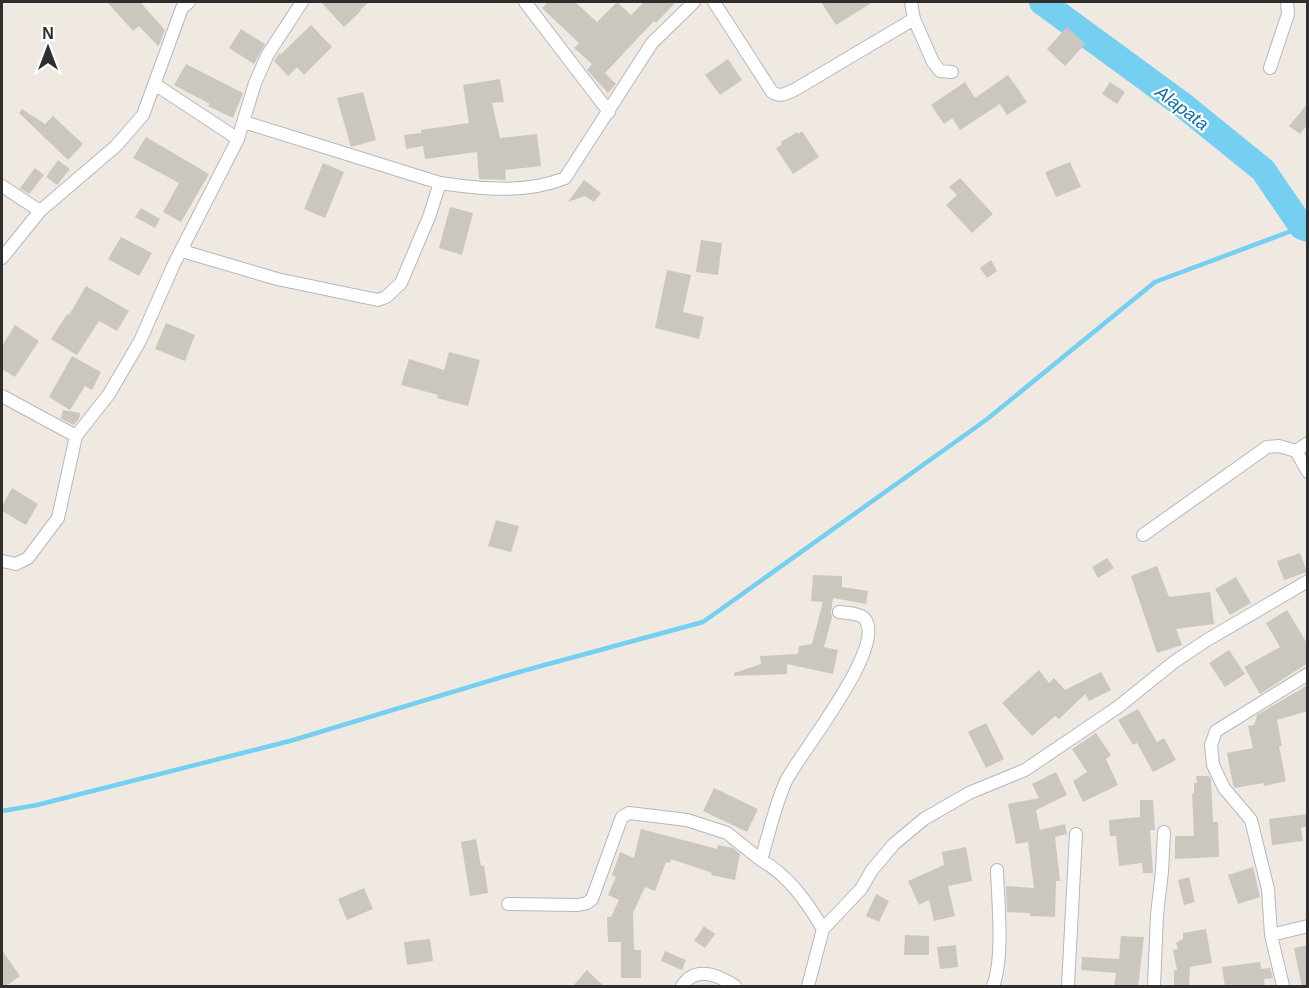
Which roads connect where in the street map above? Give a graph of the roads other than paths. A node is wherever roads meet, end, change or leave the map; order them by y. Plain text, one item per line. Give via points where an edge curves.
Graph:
1 (302, 2) edge
2 (525, 2) edge
3 (694, 2) edge
4 (714, 2) edge
5 (911, 2) edge
6 (1287, 2) edge
7 (183, 4) edge
8 (914, 19) junction
9 (1270, 68) dead end
10 (952, 72) dead end
11 (156, 85) junction
12 (609, 112) junction
13 (244, 122) junction
14 (238, 139) junction
15 (440, 183) junction
16 (2, 186) edge
17 (40, 211) junction
18 (182, 248) junction
19 (2, 258) edge
20 (2, 396) edge
21 (76, 436) junction
22 (1308, 443) edge
23 (1296, 451) junction
24 (1308, 472) edge
25 (1143, 535) dead end
26 (2, 561) edge
27 (1308, 580) edge
28 (839, 612) dead end
29 (1308, 674) edge
30 (1164, 832) dead end
31 (1076, 834) dead end
32 (761, 860) junction
33 (997, 870) dead end
34 (508, 904) dead end
35 (1308, 926) edge
36 (824, 928) junction
37 (1271, 935) junction
38 (682, 987) edge
39 (735, 987) edge
40 (808, 987) edge
41 (993, 987) edge
42 (1068, 987) edge
43 (1154, 987) edge
44 (1283, 987) edge

1 - 13 street via 267,54
2 - 12 street
3 - 12 street via 652,43
4 - 8 street via 777,95 796,89
5 - 8 street
6 - 9 street via 1288,14
7 - 11 street
8 - 10 street via 933,62 940,71
11 - 14 street
11 - 17 street via 134,127
12 - 15 street via 565,178 550,184 494,189
13 - 14 street
13 - 15 street
14 - 18 street
15 - 18 street via 401,283 378,300 277,279 189,254
16 - 17 street
17 - 19 street
18 - 21 street via 140,341 109,394
20 - 21 street
21 - 26 street via 58,518 28,558 16,564
22 - 23 street
23 - 24 street
23 - 25 street via 1267,447
27 - 36 street via 1174,662 1118,707 1025,770 969,793 924,819 894,844 861,889
28 - 32 street via 865,619 868,640 839,700 786,781
29 - 37 street via 1216,731 1211,745 1213,765 1224,788 1251,819 1268,889
30 - 43 street
31 - 42 street
32 - 34 street via 727,832 687,820 629,813 622,817 592,899 587,903
32 - 36 street via 804,898
33 - 41 street via 997,977
35 - 37 street
36 - 40 street
37 - 44 street
38 - 39 street via 686,981 707,972

